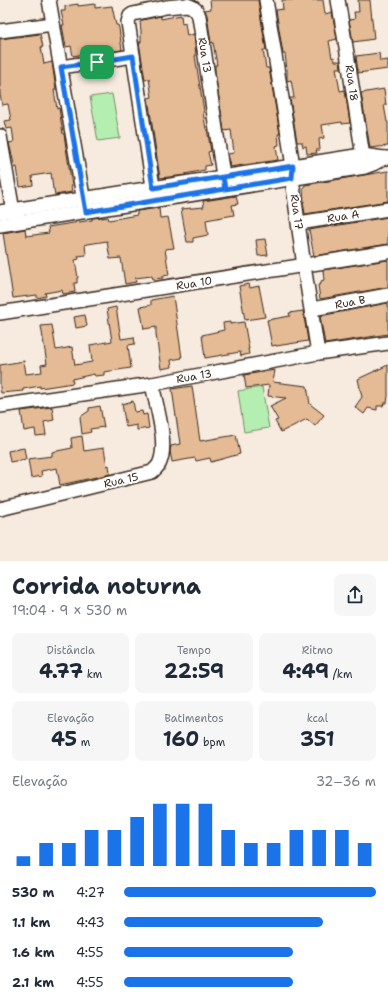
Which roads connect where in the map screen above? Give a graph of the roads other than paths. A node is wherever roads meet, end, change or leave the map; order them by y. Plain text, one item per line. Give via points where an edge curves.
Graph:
1 (49, 0) edge
2 (266, 0) edge
3 (338, 0) edge
4 (53, 24) junction
5 (0, 31) edge
6 (133, 56) junction
7 (61, 67) junction
8 (0, 136) edge
9 (386, 158) edge
10 (364, 161) junction
11 (292, 172) junction
12 (224, 183) junction
13 (154, 194) junction
14 (85, 205) junction
15 (388, 209) edge
16 (6, 211) edge
17 (15, 223) junction
18 (299, 223) junction
19 (0, 225) edge
20 (388, 252) edge
21 (304, 266) junction
22 (388, 295) edge
23 (312, 309) junction
24 (0, 313) edge
25 (388, 343) edge
26 (318, 353) junction
27 (152, 384) junction
28 (0, 406) edge
29 (0, 509) edge

1 - 4 street
2 - 11 street, Rua 17
3 - 10 street, Rua 18
4 - 5 street
4 - 7 street
6 - 7 street
6 - 12 street, Rua 13 via 128,22 133,14 187,5 196,10 199,16
6 - 13 street
7 - 14 street
8 - 16 street
9 - 10 street via 373,164
10 - 11 street
11 - 12 street
11 - 18 street, Rua 17
12 - 13 street
13 - 14 street
14 - 16 street
14 - 17 street
15 - 18 street, Rua A
16 - 17 street
17 - 19 street
18 - 21 street, Rua 17
20 - 21 street, Rua 10
21 - 23 street, Rua 17
21 - 24 street, Rua 10
22 - 23 street, Rua B
23 - 26 street, Rua 17
25 - 26 street, Rua 13
26 - 27 street, Rua 13
27 - 28 street, Rua 13
27 - 29 street, Rua 15 via 163,437 163,451 160,464 152,472

